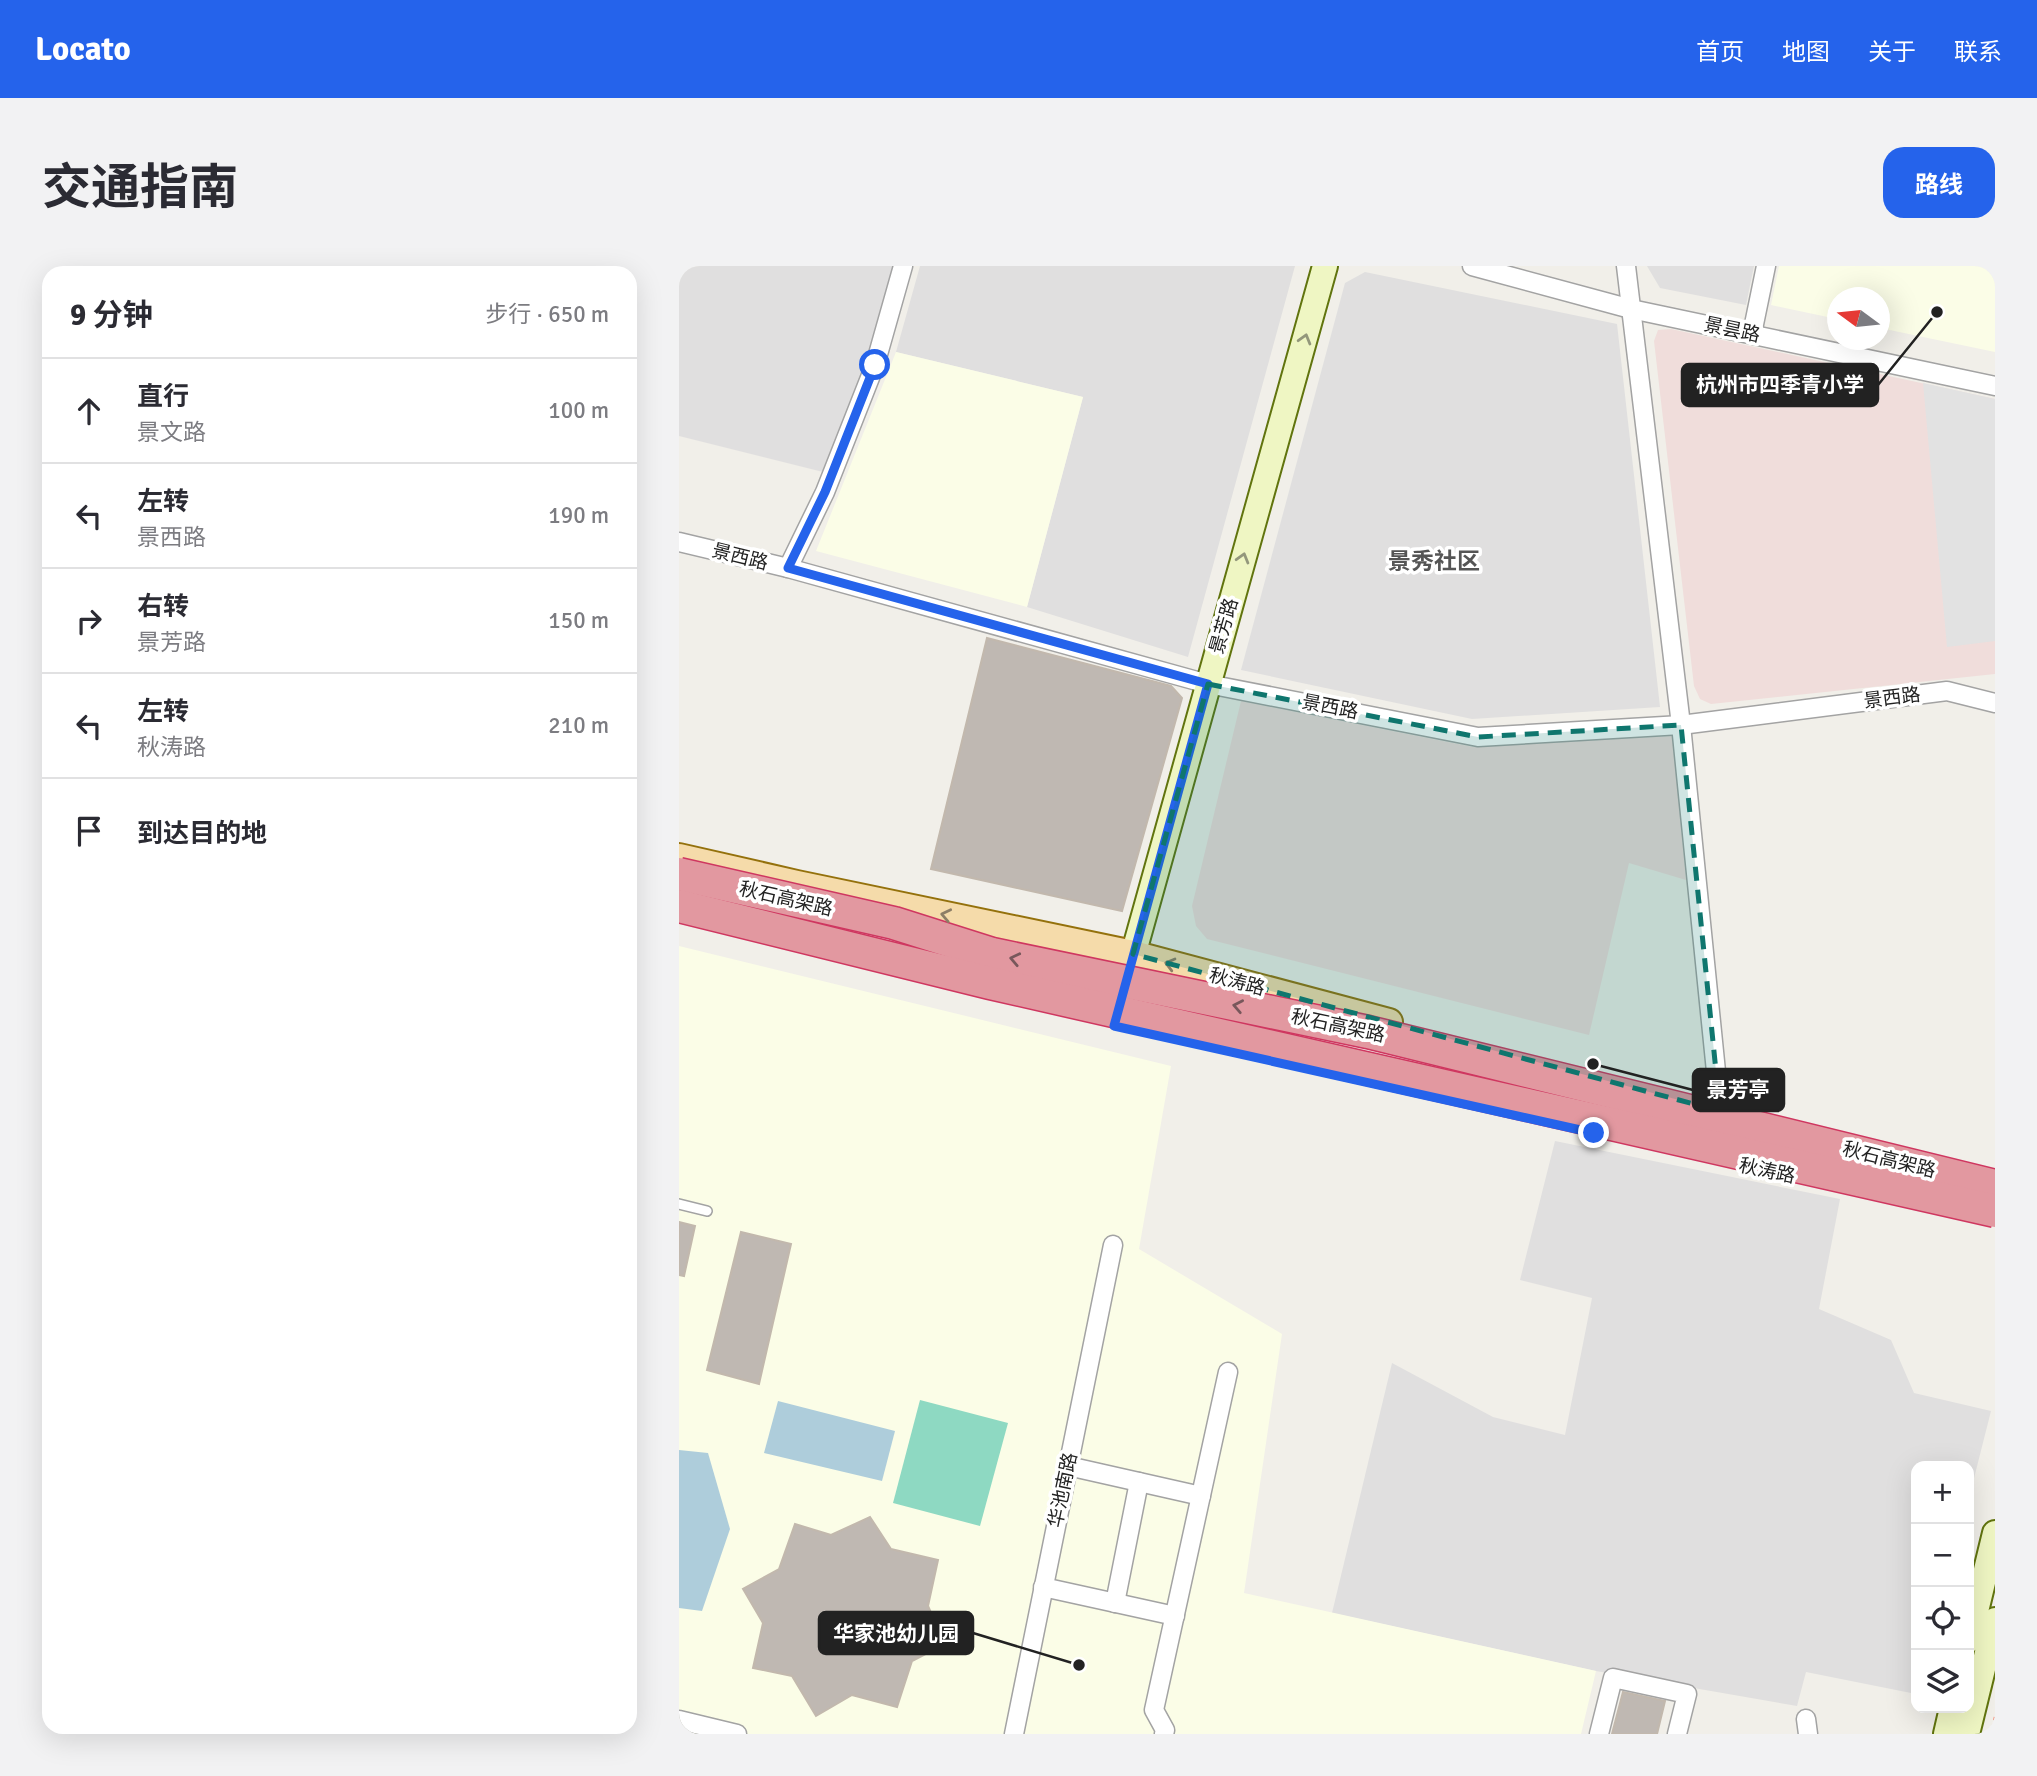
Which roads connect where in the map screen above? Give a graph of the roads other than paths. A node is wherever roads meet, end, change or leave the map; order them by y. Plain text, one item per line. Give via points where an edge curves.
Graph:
1 (903, 266) edge
2 (1325, 266) edge
3 (1472, 266) edge
4 (1626, 266) edge
5 (1766, 266) edge
6 (1631, 309) junction
7 (1752, 334) junction
8 (1995, 386) edge
9 (679, 542) edge
10 (788, 568) junction
11 (1208, 684) junction
12 (1995, 704) edge
13 (1681, 725) junction
14 (679, 857) edge
15 (679, 874) edge
16 (679, 906) edge
17 (679, 920) edge
18 (1133, 954) junction
19 (1114, 1026) junction
20 (1720, 1111) junction
21 (1819, 1172) junction
22 (1995, 1176) edge
23 (1995, 1186) edge
24 (679, 1204) edge
25 (707, 1211) dead end
26 (1995, 1211) edge
27 (1995, 1223) edge
28 (1113, 1245) dead end
29 (1228, 1372) dead end
30 (1068, 1466) junction
31 (1139, 1482) junction
32 (1201, 1496) junction
33 (1995, 1533) edge
34 (1043, 1587) junction
35 (1115, 1603) junction
36 (1175, 1616) junction
37 (1974, 1619) edge
38 (1995, 1620) edge
39 (1951, 1713) edge
40 (679, 1720) edge
41 (1170, 1733) edge
42 (737, 1734) edge
43 (1014, 1734) edge
44 (1599, 1734) edge
45 (1677, 1734) edge
46 (1946, 1734) edge
47 (1967, 1734) edge

1 - 10 street via 875,365 825,492
11 -> 2 street, 景芳路
3 - 6 street, 景昙路
4 - 6 street
5 - 7 street
6 - 7 street, 景昙路
6 - 13 street
7 - 8 street, 景昙路
9 - 10 street, 景西路
10 - 11 street, 景西路
11 - 13 street, 景西路 via 1479,737
11 - 18 street, 景芳路
12 - 13 street, 景西路 via 1947,691
13 - 20 street
18 -> 14 main road, 秋涛路
23 -> 15 highway, 秋石高架路, bridge via 1368,1032 992,954 894,923
16 - 21 highway, 秋石高架路, bridge via 990,983
17 - 19 main road, 秋涛路
18 - 19 street, 景芳路
20 -> 18 main road, 秋涛路
19 - 27 main road, 秋涛路
20 - 22 main road, 秋涛路
21 - 26 highway, 秋石高架路, bridge
21 - 27 highway, bridge
24 - 25 lane
28 - 30 street, 华池南路
29 - 32 street
30 - 31 street
30 - 34 street, 华池南路
31 - 32 street
31 - 35 street
32 - 36 street
33 - 37 street
34 - 35 street
34 - 43 street, 华池南路
35 - 36 street
36 - 41 street via 1154,1710
38 - 47 street
39 - 46 street
40 - 42 street
44 - 45 street via 1613,1678 1687,1694

